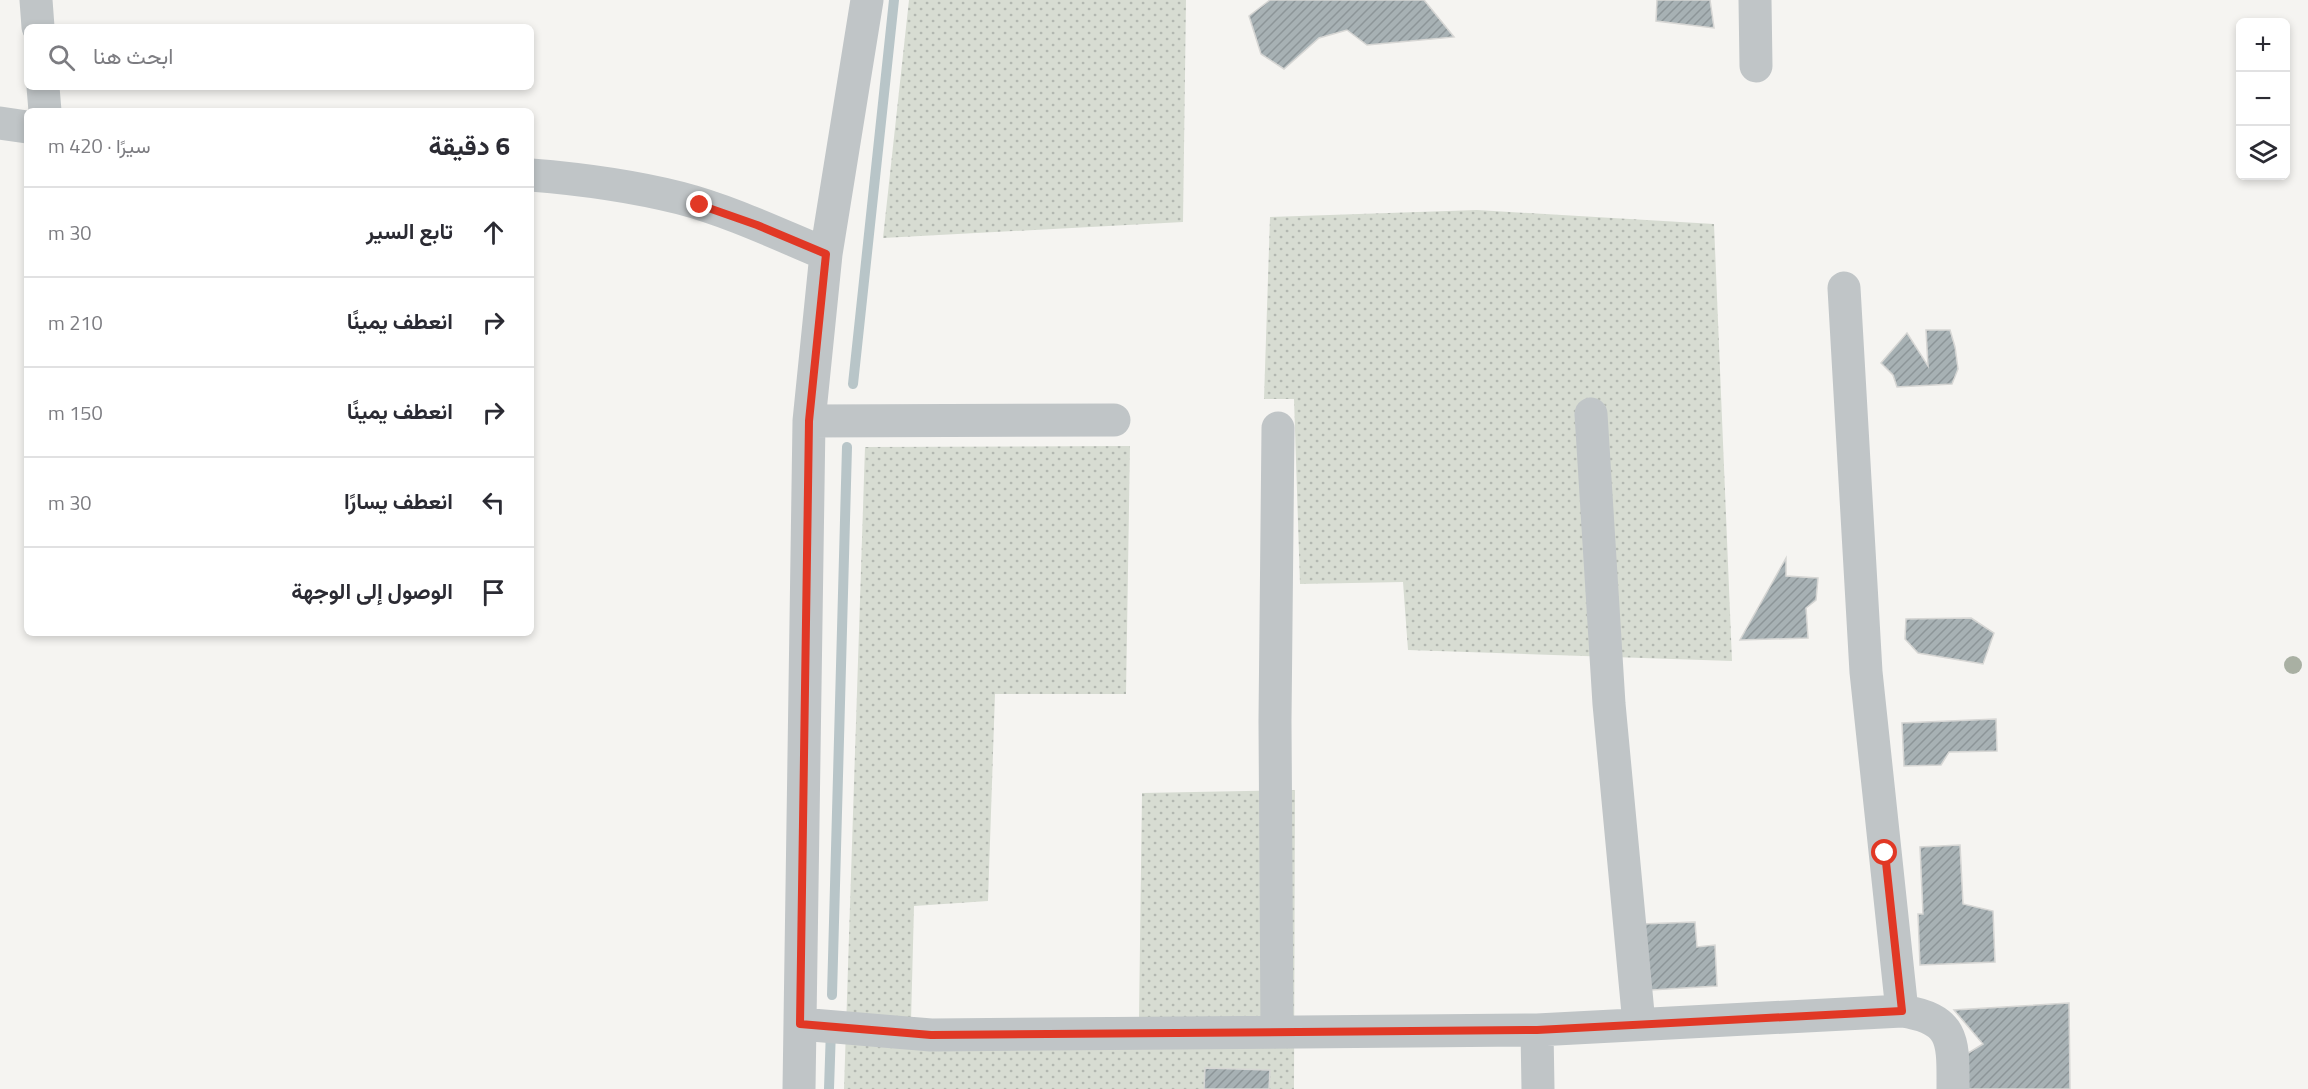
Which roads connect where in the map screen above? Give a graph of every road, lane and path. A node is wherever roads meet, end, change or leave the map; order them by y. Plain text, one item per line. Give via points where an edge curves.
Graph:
1 (36, 0) edge
2 (867, 0) edge
3 (1755, 0) edge
4 (38, 24) edge
5 (1756, 66) dead end
6 (43, 90) edge
7 (45, 108) edge
8 (0, 123) edge
9 (24, 127) edge
10 (534, 175) edge
11 (826, 254) junction
12 (1844, 288) dead end
13 (1590, 414) dead end
14 (1114, 420) dead end
15 (809, 421) junction
16 (1278, 428) dead end
17 (1902, 1011) junction
18 (800, 1024) junction
19 (1639, 1024) junction
20 (1537, 1030) junction
21 (1277, 1032) junction
22 (798, 1089) edge
23 (1538, 1089) edge
24 (1953, 1089) edge

1 - 4 street
2 - 11 street
3 - 5 street
6 - 7 street
8 - 9 street
10 - 11 street via 681,198
11 - 15 street
12 - 17 street via 1866,672
13 - 19 street via 1609,704
14 - 15 street
15 - 18 street
16 - 21 street
17 - 19 street
17 - 24 street via 1936,1020 1946,1031 1953,1051
18 - 21 street via 931,1035
18 - 22 street
19 - 20 street
20 - 21 street
20 - 23 street

